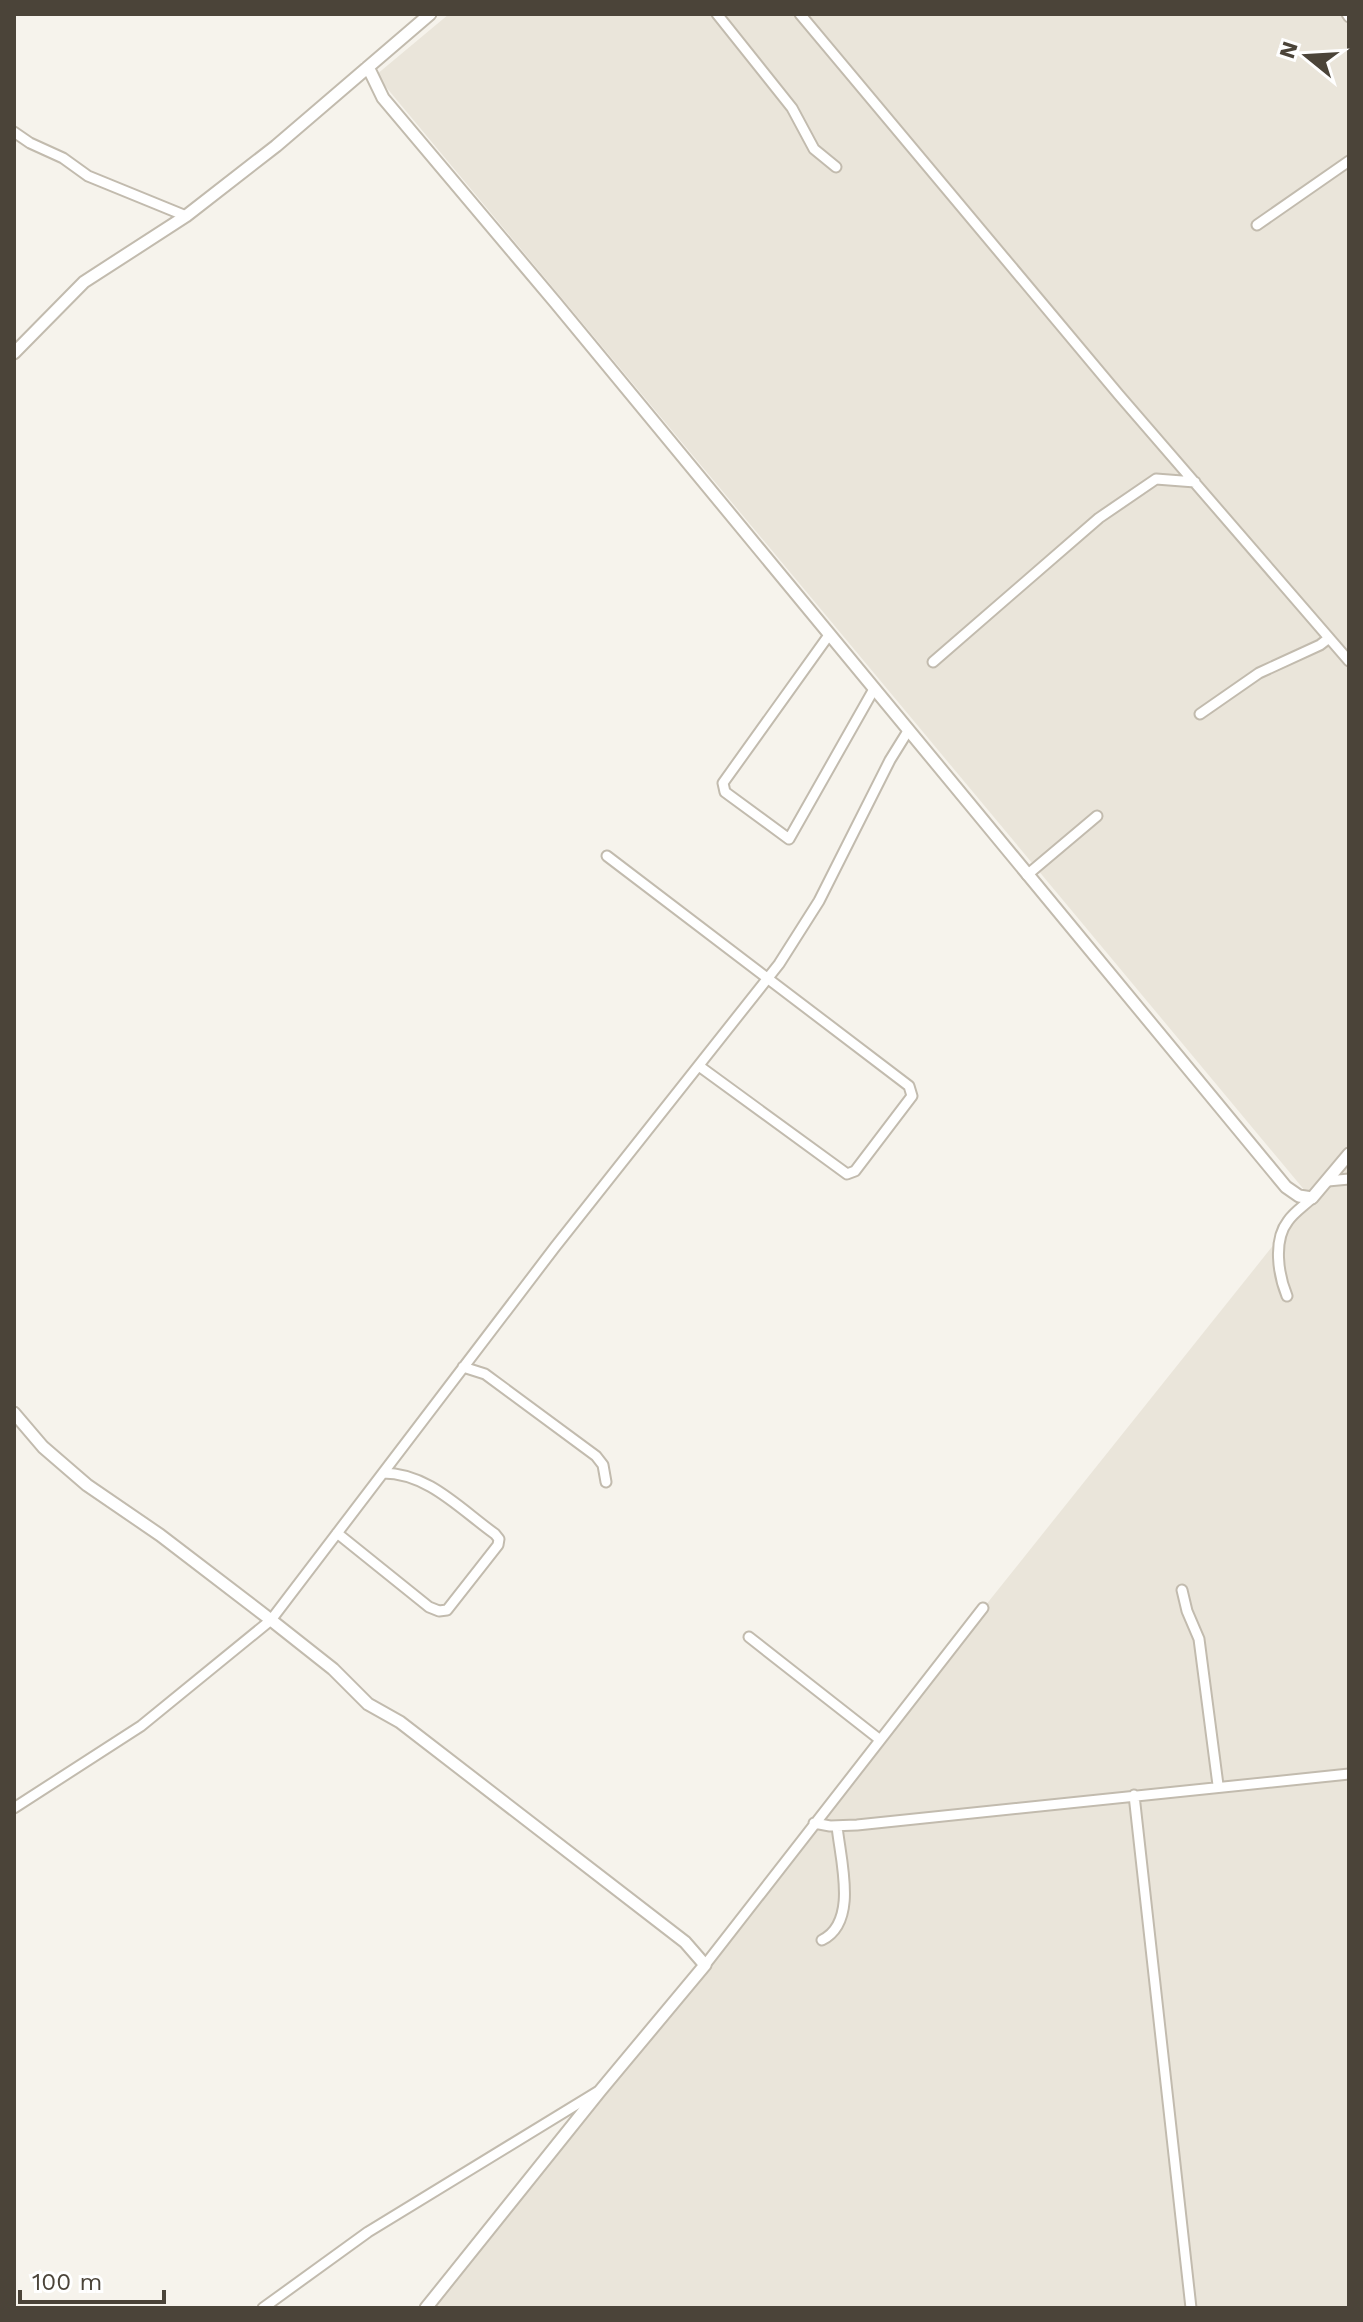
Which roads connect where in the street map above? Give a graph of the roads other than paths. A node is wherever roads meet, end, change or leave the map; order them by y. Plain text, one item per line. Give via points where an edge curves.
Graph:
1 (430, 14) edge
2 (717, 14) edge
3 (800, 14) edge
4 (368, 67) junction
5 (14, 132) edge
6 (1349, 161) edge
7 (836, 167) dead end
8 (186, 216) junction
9 (1257, 225) dead end
10 (14, 353) edge
11 (1195, 482) junction
12 (829, 635) junction
13 (1329, 638) junction
14 (1349, 661) edge
15 (933, 662) dead end
16 (874, 689) junction
17 (1200, 714) dead end
18 (908, 731) junction
19 (1097, 816) dead end
20 (607, 856) dead end
21 (1027, 875) junction
22 (768, 978) junction
23 (699, 1066) junction
24 (1349, 1154) edge
25 (1349, 1179) edge
26 (1328, 1181) junction
27 (1312, 1198) junction
28 (1287, 1296) dead end
29 (463, 1367) junction
30 (14, 1413) edge
31 (383, 1473) junction
32 (606, 1482) dead end
33 (337, 1533) junction
34 (1182, 1590) dead end
35 (983, 1608) dead end
36 (271, 1620) junction
37 (749, 1637) dead end
38 (879, 1739) junction
39 (1349, 1774) edge
40 (1218, 1785) junction
41 (1134, 1795) junction
42 (14, 1808) edge
43 (814, 1823) junction
44 (837, 1826) junction
45 (822, 1940) dead end
46 (705, 1965) junction
47 (600, 2091) junction
48 (263, 2308) edge
49 (426, 2308) edge
50 (1191, 2308) edge

1 - 4 street
2 - 7 street via 792,108 814,149
3 - 11 street
4 - 8 street
4 - 12 street via 383,98
5 - 8 street via 88,176
6 - 9 street
8 - 10 street via 84,282
11 - 13 street
11 - 15 street via 1156,479 1129,496
12 - 16 street
12 - 16 street via 723,783 725,792 789,839
13 - 14 street
13 - 17 street via 1259,673
16 - 18 street
18 - 21 street
18 - 22 street via 819,901
19 - 21 street
20 - 22 street
21 - 27 street via 1286,1187
22 - 23 street
22 - 23 street via 909,1086 912,1096 907,1105 855,1171 847,1174
23 - 29 street
24 - 26 street
25 - 26 street
26 - 27 street
27 - 28 street via 1280,1236
29 - 31 street
29 - 32 street via 485,1374 596,1456
30 - 36 street via 87,1485
31 - 33 street
31 - 33 street via 423,1481 495,1534 498,1545 447,1610 439,1611
33 - 36 street
34 - 40 street via 1199,1639
35 - 38 street
36 - 42 street via 141,1726
36 - 46 street via 368,1704 400,1722 685,1942
37 - 38 street
38 - 43 street
39 - 40 street
40 - 41 street
41 - 44 street
41 - 50 street
43 - 44 street
43 - 46 street
44 - 45 street via 844,1911 834,1932
46 - 47 street
47 - 48 street via 368,2232
47 - 49 street

